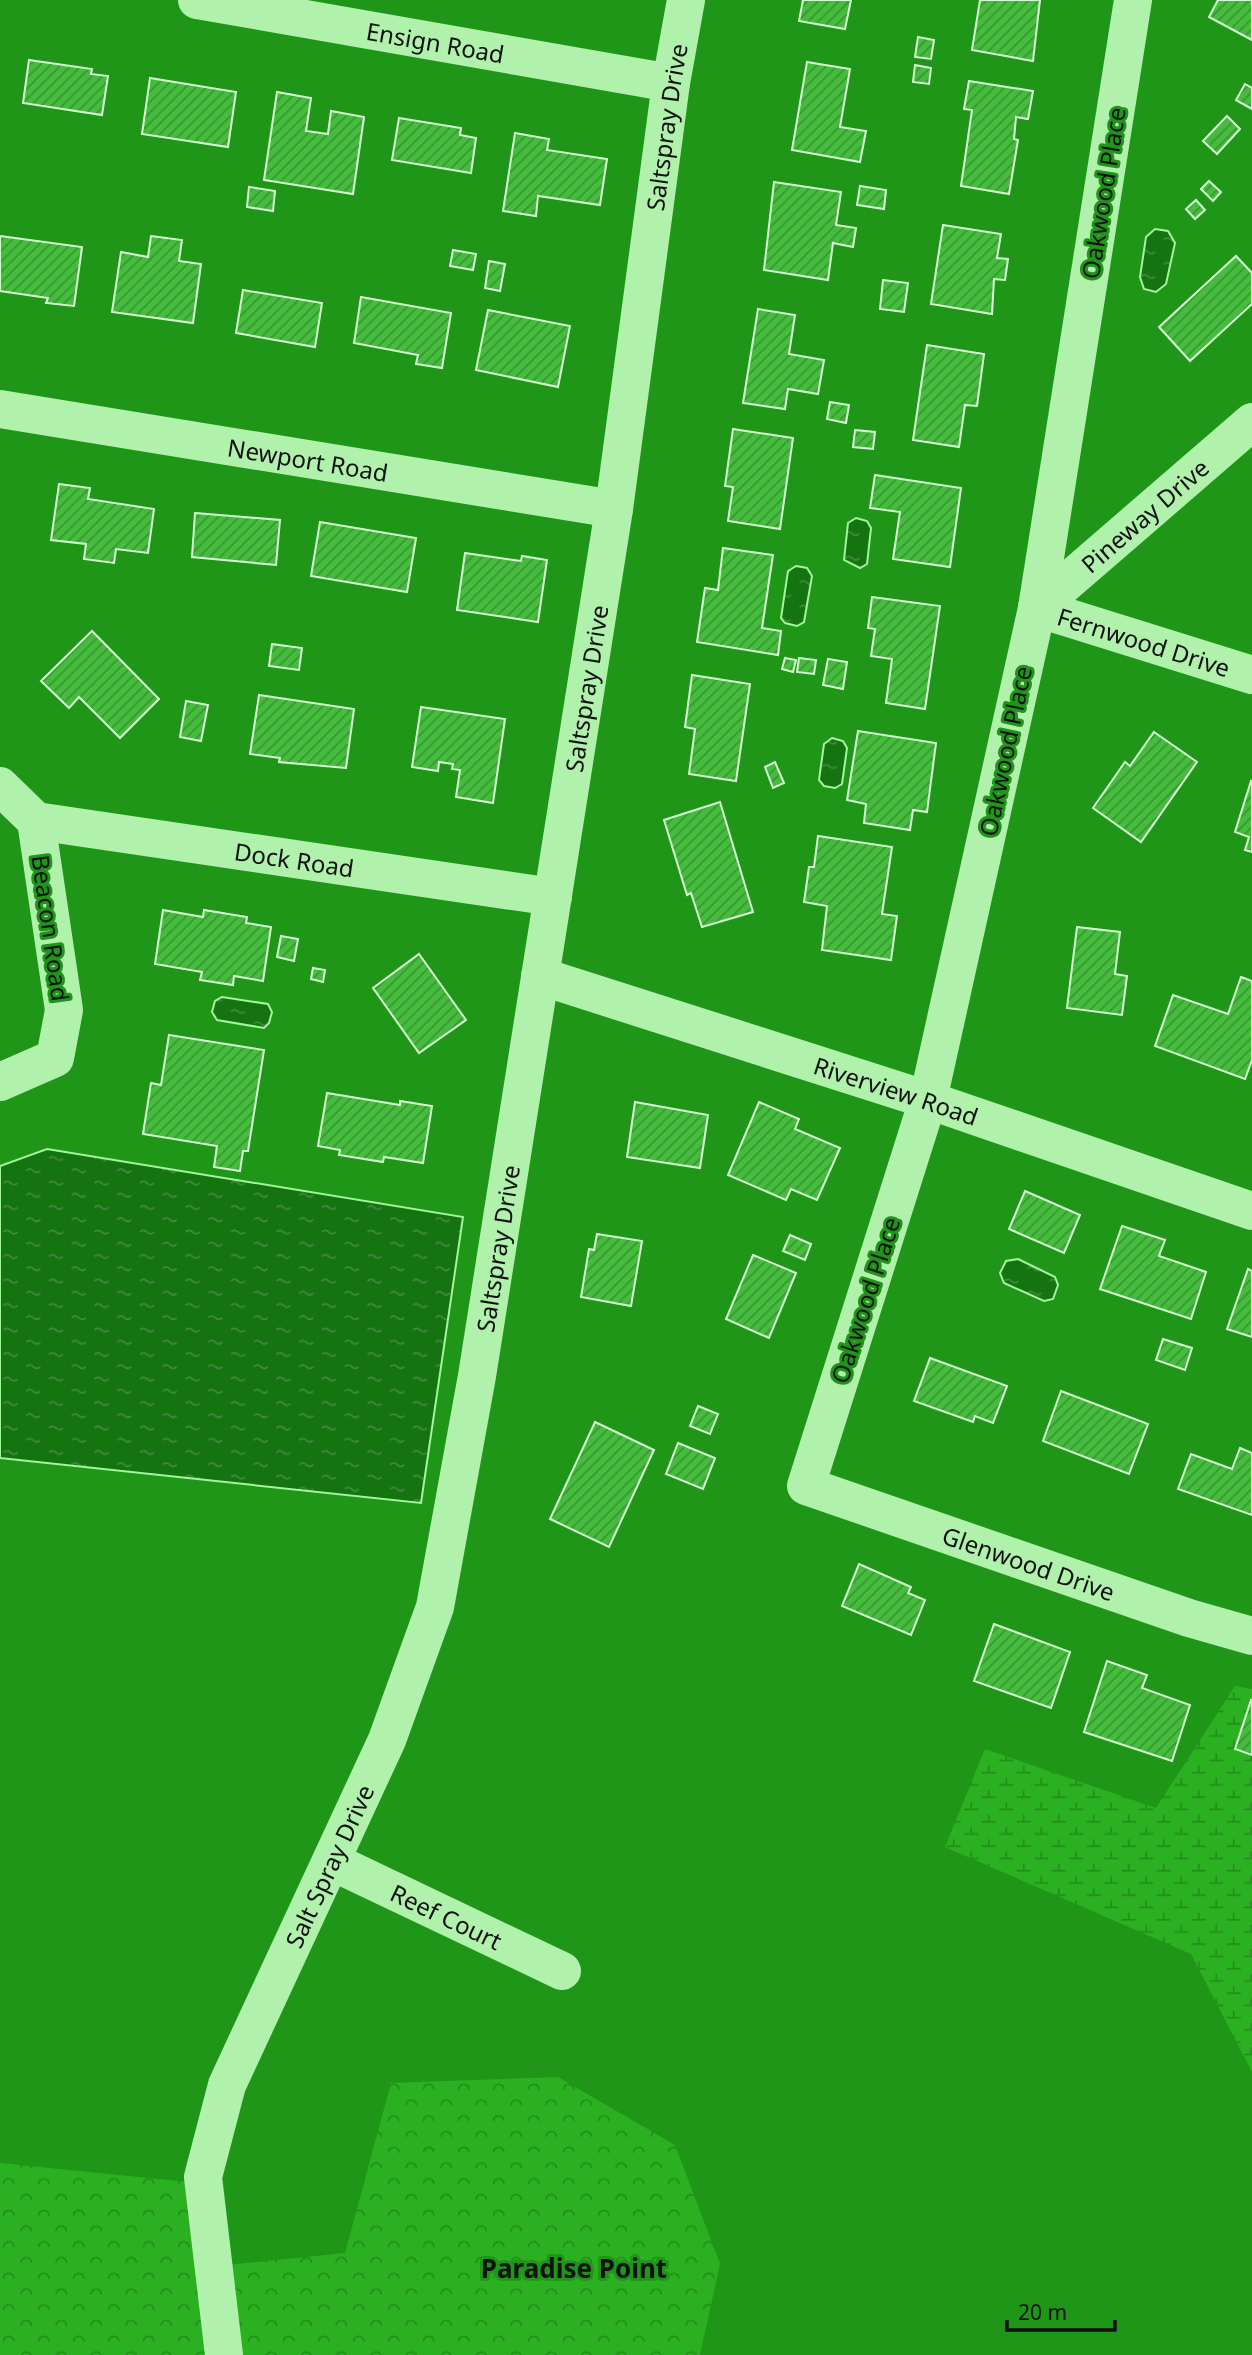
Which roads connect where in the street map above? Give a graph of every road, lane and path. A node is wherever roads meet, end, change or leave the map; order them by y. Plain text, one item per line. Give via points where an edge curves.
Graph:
1 (197, 0) edge
2 (686, 0) edge
3 (1133, 0) edge
4 (671, 83) junction
5 (0, 409) edge
6 (1252, 422) edge
7 (614, 509) junction
8 (1037, 608) junction
9 (1252, 675) edge
10 (0, 786) edge
11 (36, 821) junction
12 (553, 897) junction
13 (540, 976) junction
14 (0, 1082) edge
15 (928, 1100) junction
16 (1252, 1211) edge
17 (477, 1376) joint
18 (806, 1486) joint
19 (1252, 1636) edge
20 (331, 1861) junction
21 (562, 1970) dead end
22 (225, 2355) edge

1 - 4 street, Ensign Road
2 - 4 street, Saltspray Drive
3 - 8 street, Oakwood Place
4 - 7 street, Saltspray Drive
5 - 7 street, Newport Road
6 - 8 street, Pineway Drive
7 - 12 street, Saltspray Drive
8 - 9 street, Fernwood Drive
8 - 15 street, Oakwood Place
10 - 11 street
11 - 12 street, Dock Road
11 - 14 street, Beacon Road via 64,1010 55,1058
12 - 13 street, Saltspray Drive
13 - 15 street, Riverview Road
13 - 17 street, Saltspray Drive
15 - 16 street, Riverview Road
15 - 18 street, Oakwood Place
17 - 20 street, Salt Spray Drive via 435,1607 387,1741
18 - 19 street, Glenwood Drive
20 - 21 street, Reef Court
20 - 22 street, Salt Spray Drive via 227,2085 203,2177

